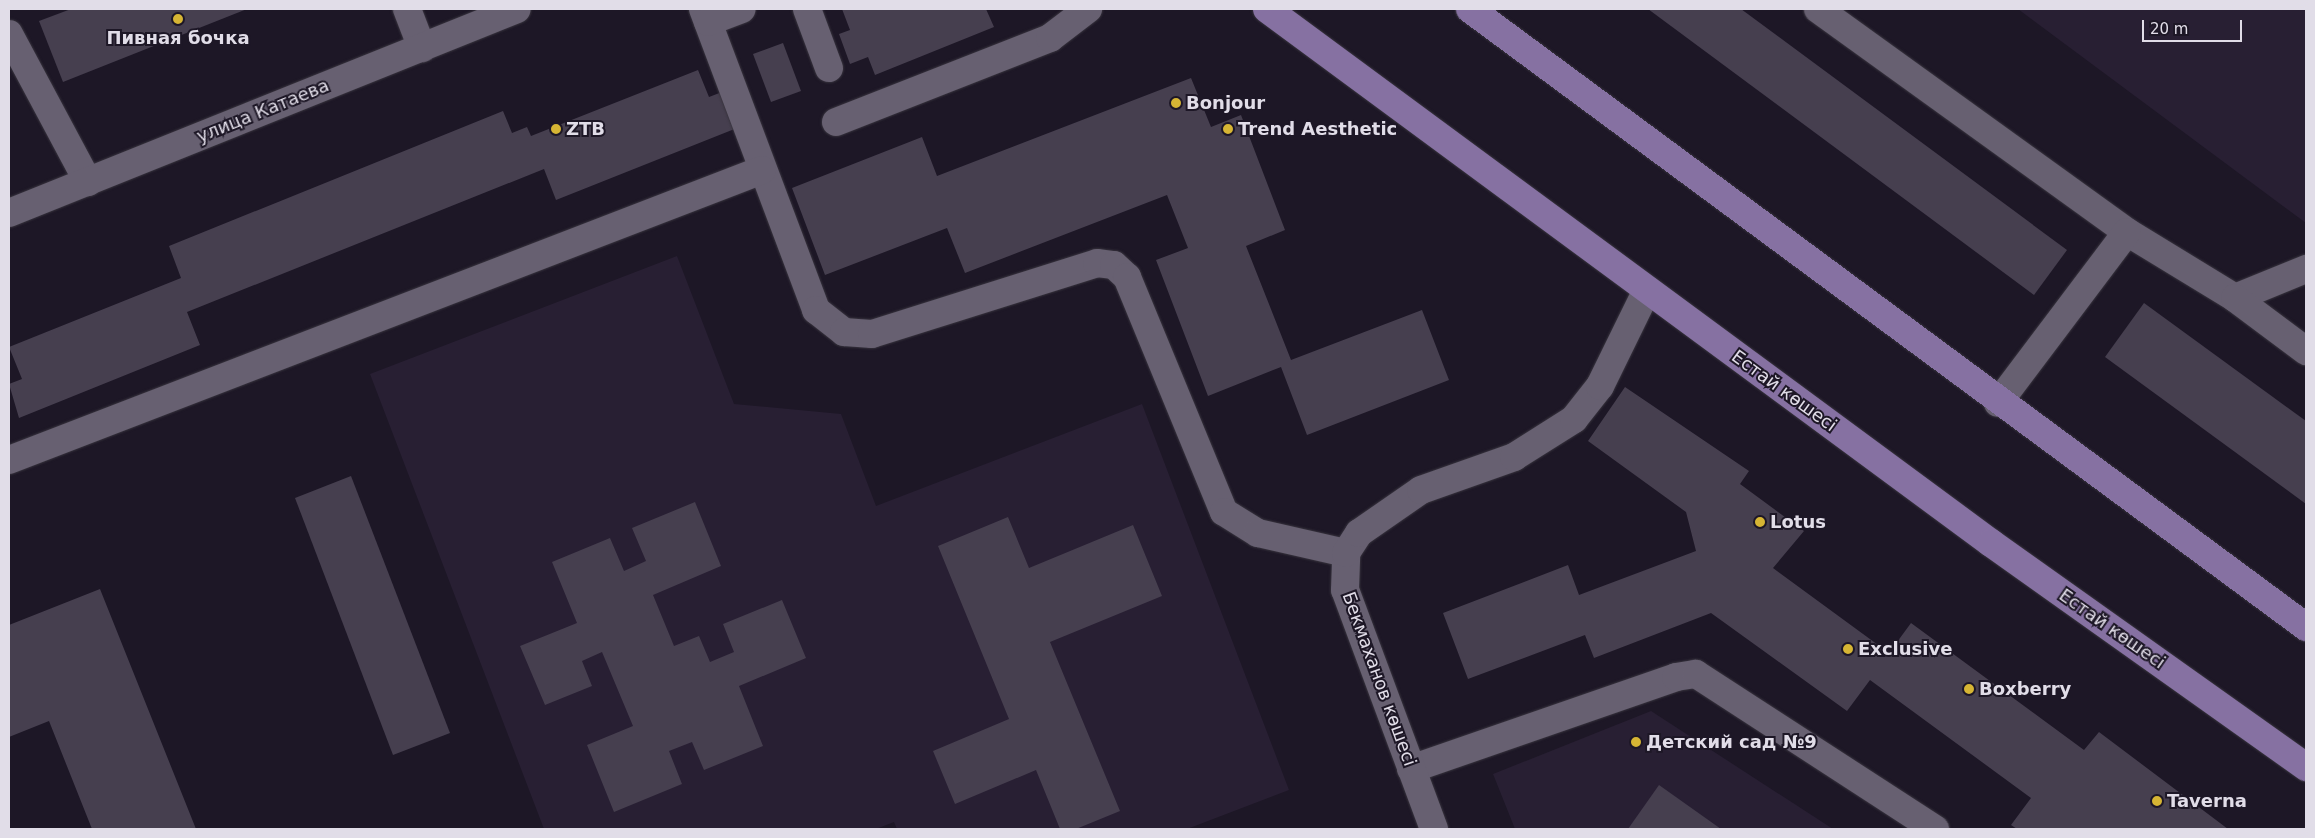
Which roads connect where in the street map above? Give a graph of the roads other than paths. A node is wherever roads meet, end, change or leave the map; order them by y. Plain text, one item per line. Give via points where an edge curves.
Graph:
1 (407, 9) edge
2 (517, 9) edge
3 (742, 9) edge
4 (806, 9) edge
5 (1088, 9) edge
6 (1268, 9) edge
7 (1470, 9) edge
8 (1818, 9) edge
9 (706, 15) edge
10 (9, 34) edge
11 (422, 48) junction
12 (829, 68) dead end
13 (836, 122) dead end
14 (762, 170) junction
15 (88, 182) junction
16 (9, 214) edge
17 (2126, 232) junction
18 (2306, 269) edge
19 (1647, 290) junction
20 (2235, 298) junction
21 (2306, 351) edge
22 (1998, 403) junction
23 (9, 460) edge
24 (1346, 553) junction
25 (2306, 627) edge
26 (2306, 767) edge
27 (1410, 769) junction
28 (1434, 829) edge
29 (1935, 829) edge

1 - 11 street
2 - 11 street, улица Катаева
3 - 9 street
4 - 12 street
5 - 13 street via 1050,38
6 - 19 main road, Естай көшесі
7 - 22 main road
8 - 17 street
9 - 14 street
10 - 15 street
11 - 15 street, улица Катаева
14 - 23 street
14 - 24 street via 816,310 844,332 872,334 1097,263 1114,265 1127,277 1224,512 1258,533
15 - 16 street, улица Катаева
17 - 20 street
17 - 22 street
18 - 20 street
19 - 24 street via 1600,386 1574,419 1514,457 1421,490 1359,533
19 - 26 main road, Естай көшесі via 1991,543
20 - 21 street
22 - 25 main road
24 - 27 street, Бекмаханов көшесі via 1345,590
27 - 28 street, Бекмаханов көшесі
27 - 29 street via 1676,677 1696,674

